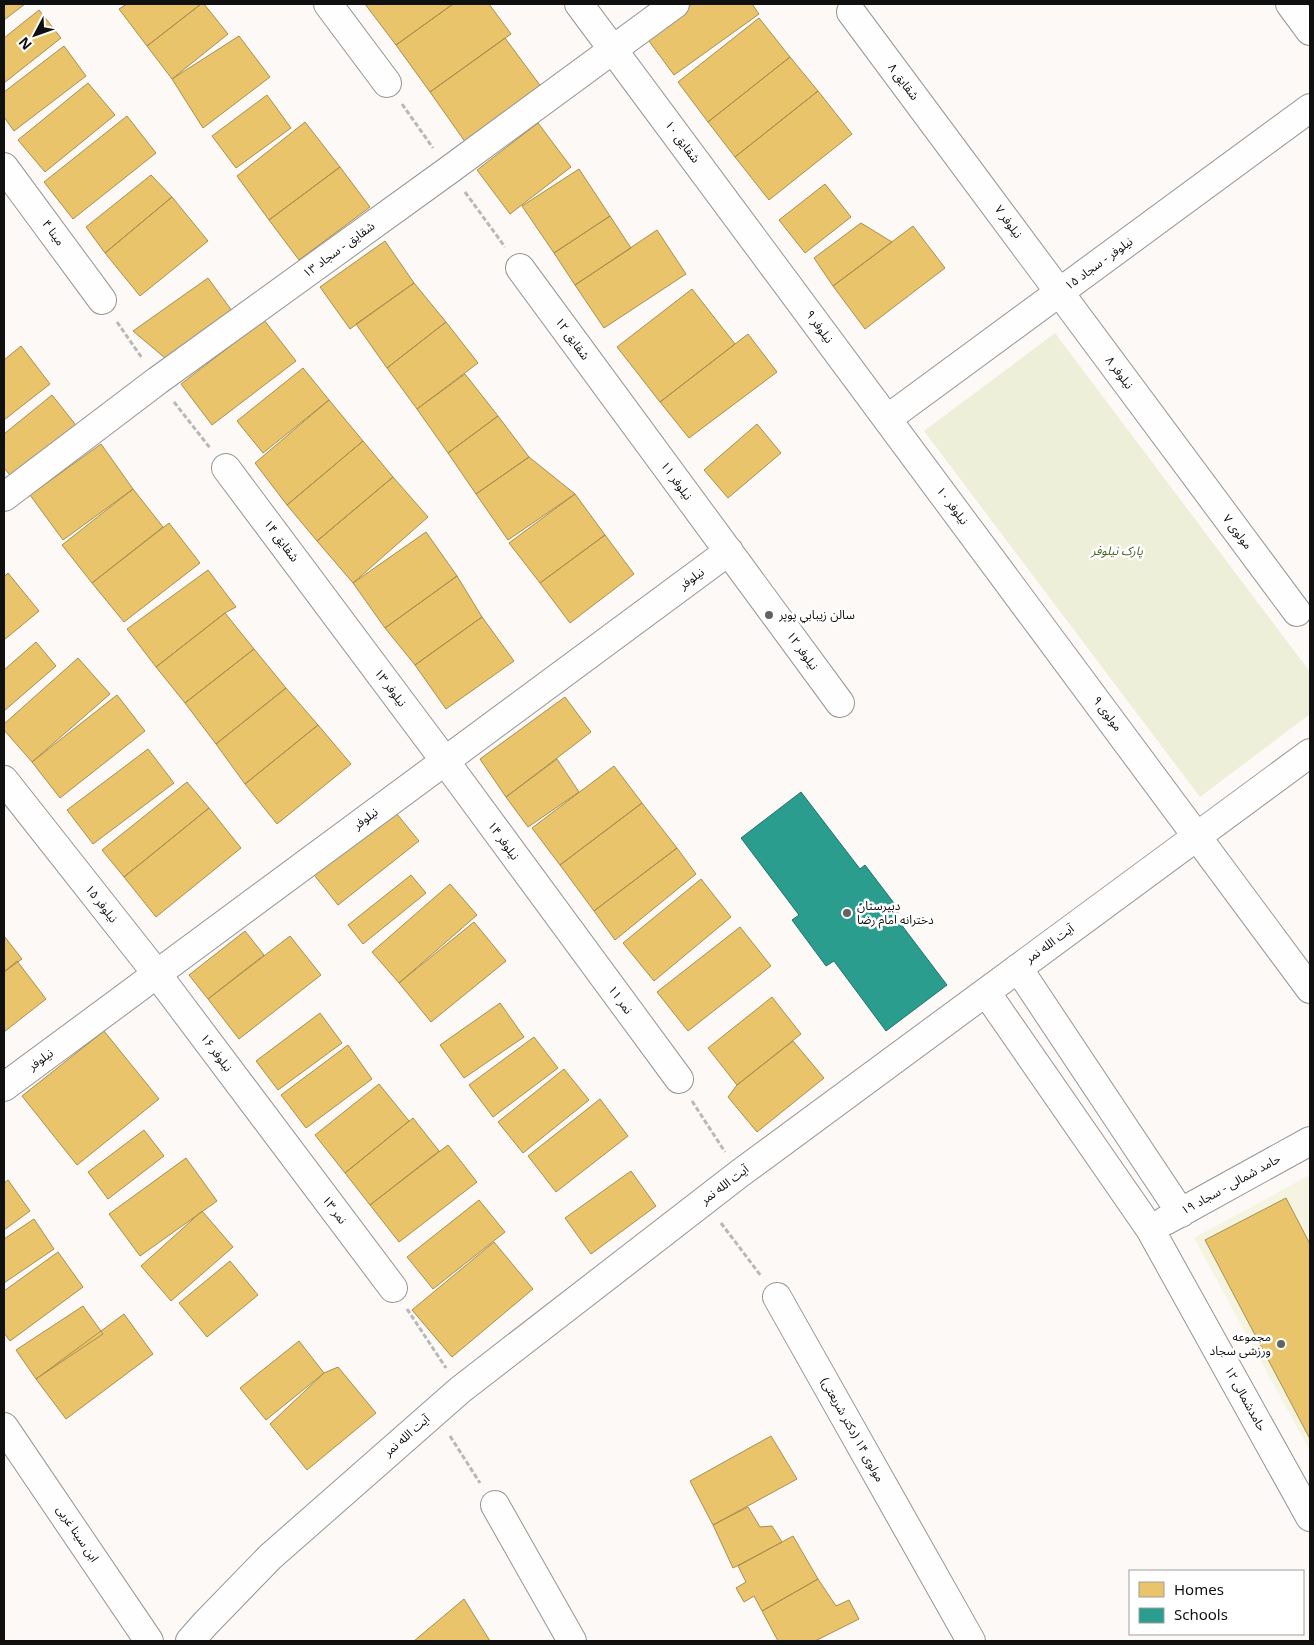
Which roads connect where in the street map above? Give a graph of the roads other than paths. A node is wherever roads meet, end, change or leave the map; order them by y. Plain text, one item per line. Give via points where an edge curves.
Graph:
1 (328, 4) edge
2 (579, 4) edge
3 (675, 4) edge
4 (1290, 4) edge
5 (851, 12) dead end
6 (1310, 31) edge
7 (613, 50) junction
8 (387, 83) dead end
9 (1310, 108) edge
10 (956, 152) joint
11 (4, 167) edge
12 (750, 234) joint
13 (520, 268) dead end
14 (1060, 293) junction
15 (102, 300) dead end
16 (624, 410) joint
17 (887, 419) junction
18 (1178, 452) joint
19 (226, 468) dead end
20 (4, 497) edge
21 (728, 552) junction
22 (1016, 593) joint
23 (1297, 612) dead end
24 (335, 614) joint
25 (840, 703) dead end
26 (1310, 753) edge
27 (445, 761) junction
28 (4, 780) edge
29 (1197, 836) junction
30 (562, 920) joint
31 (1018, 968) junction
32 (157, 974) junction
33 (1310, 989) edge
34 (986, 992) junction
35 (678, 1079) road end
36 (4, 1088) edge
37 (275, 1131) joint
38 (1310, 1141) edge
39 (1181, 1212) junction
40 (1150, 1229) junction
41 (393, 1288) road end
42 (776, 1297) road end
43 (4, 1427) edge
44 (495, 1505) road end
45 (1310, 1517) edge
46 (197, 1632) edge
47 (150, 1641) edge
48 (572, 1641) edge
49 (971, 1641) edge

1 - 8 street
2 - 7 street, شقایق ۱۰
3 - 7 street, شقایق - سجاد ۱۳
4 - 6 street
5 - 10 street, شقایق ۸
7 - 12 street, شقایق ۱۰
7 - 20 street, شقایق - سجاد ۱۳ via 157,381
9 - 14 street, نیلوفر - سجاد ۱۵
10 - 14 street, نیلوفر ۷
11 - 15 street, مینا ۴
12 - 17 street, نیلوفر ۹
13 - 16 street, شقایق ۱۲
14 - 17 street, نیلوفر - سجاد ۱۵
14 - 18 street, نیلوفر ۸
16 - 21 street, نیلوفر ۱۱
17 - 22 street, نیلوفر ۱۰
18 - 23 street, مولوی ۷
19 - 24 street, شقایق ۱۴
21 - 25 street, نیلوفر ۱۲
21 - 27 street, نیلوفر
22 - 29 street, مولوی ۹
24 - 27 street, نیلوفر ۱۳
26 - 29 street, آیت الله نمر
27 - 30 street, نیلوفر ۱۴
27 - 32 street, نیلوفر
28 - 32 street, نیلوفر ۱۵
29 - 31 street, آیت الله نمر
29 - 33 street, مولوی ۹
30 - 35 street, نمر ۱۱
31 - 34 street, آیت الله نمر
31 - 39 street
32 - 36 street, نیلوفر
32 - 37 street, نیلوفر ۱۶
34 - 40 street, حامدشمالی ۱۲
34 - 46 street, آیت الله نمر via 739,1174 460,1390 270,1557
37 - 41 street, نمر ۱۳
38 - 39 street, حامد شمالی - سجاد ۱۹
39 - 40 street, حامد شمالی - سجاد ۱۹
40 - 45 street, حامدشمالی ۱۲
42 - 49 street, مولوی ۱۴ (دکتر شریعتی)
43 - 47 street, ابن سینا غربی
44 - 48 street

